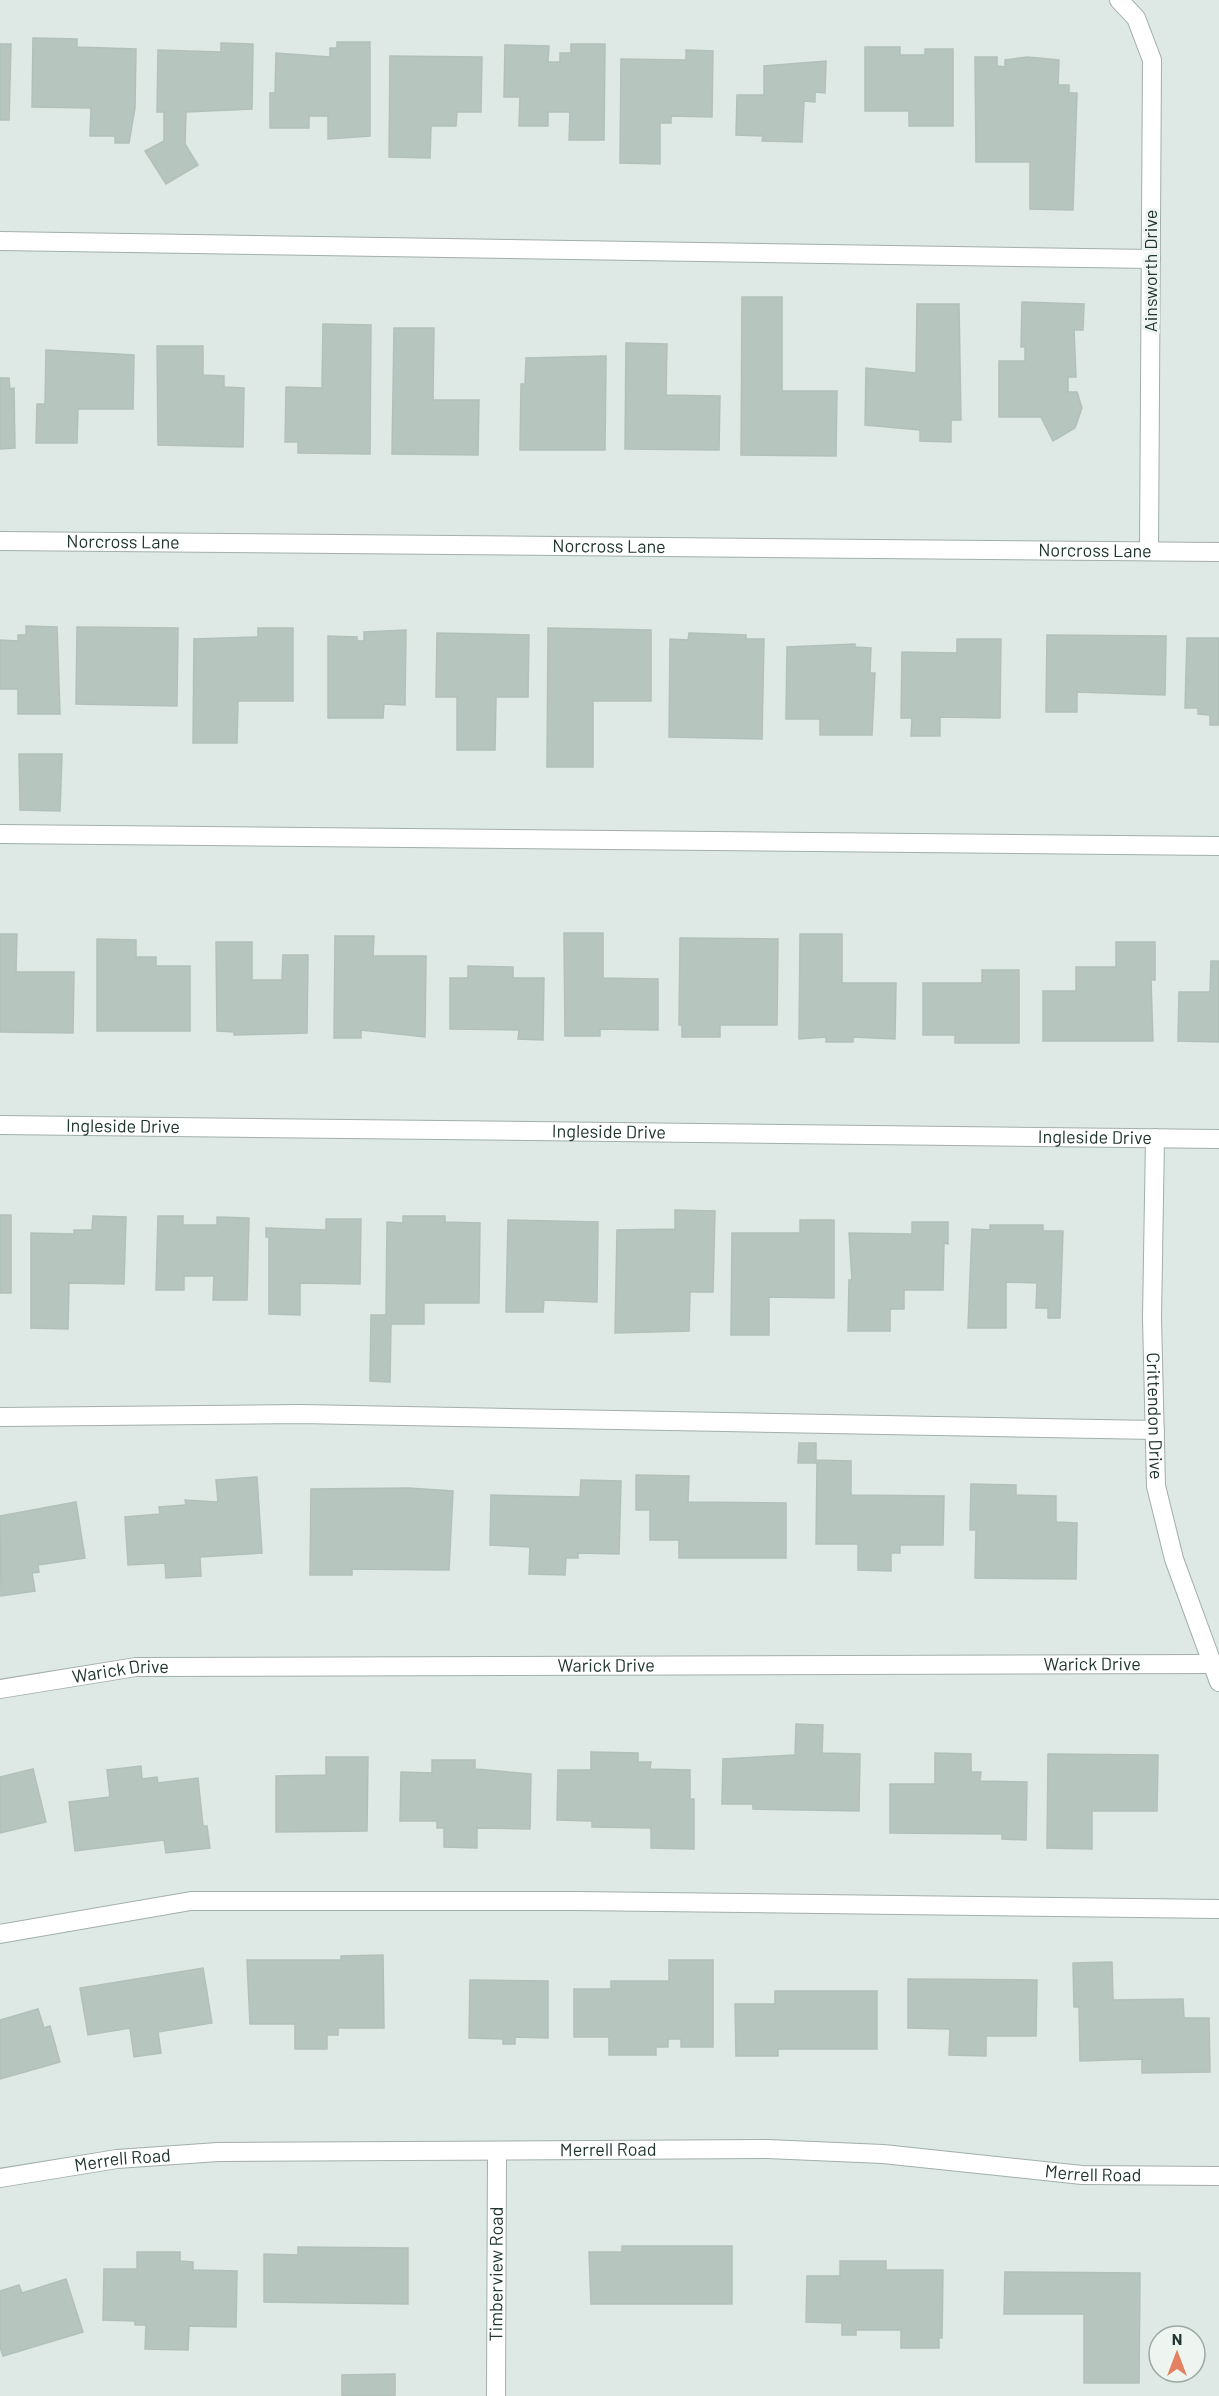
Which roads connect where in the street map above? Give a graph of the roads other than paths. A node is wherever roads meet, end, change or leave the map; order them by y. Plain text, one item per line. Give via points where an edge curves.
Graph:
1 (1119, 0) edge
2 (0, 241) edge
3 (1151, 259) junction
4 (0, 541) edge
5 (1149, 551) junction
6 (1219, 552) edge
7 (0, 834) edge
8 (1219, 846) edge
9 (0, 1125) edge
10 (1155, 1138) junction
11 (1219, 1139) edge
12 (0, 1417) edge
13 (1155, 1430) junction
14 (1215, 1664) junction
15 (1219, 1682) edge
16 (0, 1689) edge
17 (1219, 1909) edge
18 (0, 1934) edge
19 (497, 2152) junction
20 (1219, 2176) edge
21 (0, 2178) edge
22 (496, 2396) edge

1 - 3 street, Ainsworth Drive via 1136,18 1152,60
2 - 3 street
3 - 5 street, Ainsworth Drive
4 - 5 street, Norcross Lane
5 - 6 street, Norcross Lane
7 - 8 street
9 - 10 street, Ingleside Drive
10 - 11 street, Ingleside Drive
10 - 13 street, Crittendon Drive
12 - 13 street via 300,1414
13 - 14 street, Crittendon Drive via 1156,1486 1174,1559
14 - 15 street, Crittendon Drive
14 - 16 street, Warick Drive via 136,1667
17 - 18 street via 191,1901
19 - 20 street, Merrell Road via 767,2149 883,2154 1082,2175
19 - 21 street, Merrell Road via 218,2152 117,2159
19 - 22 street, Timberview Road

